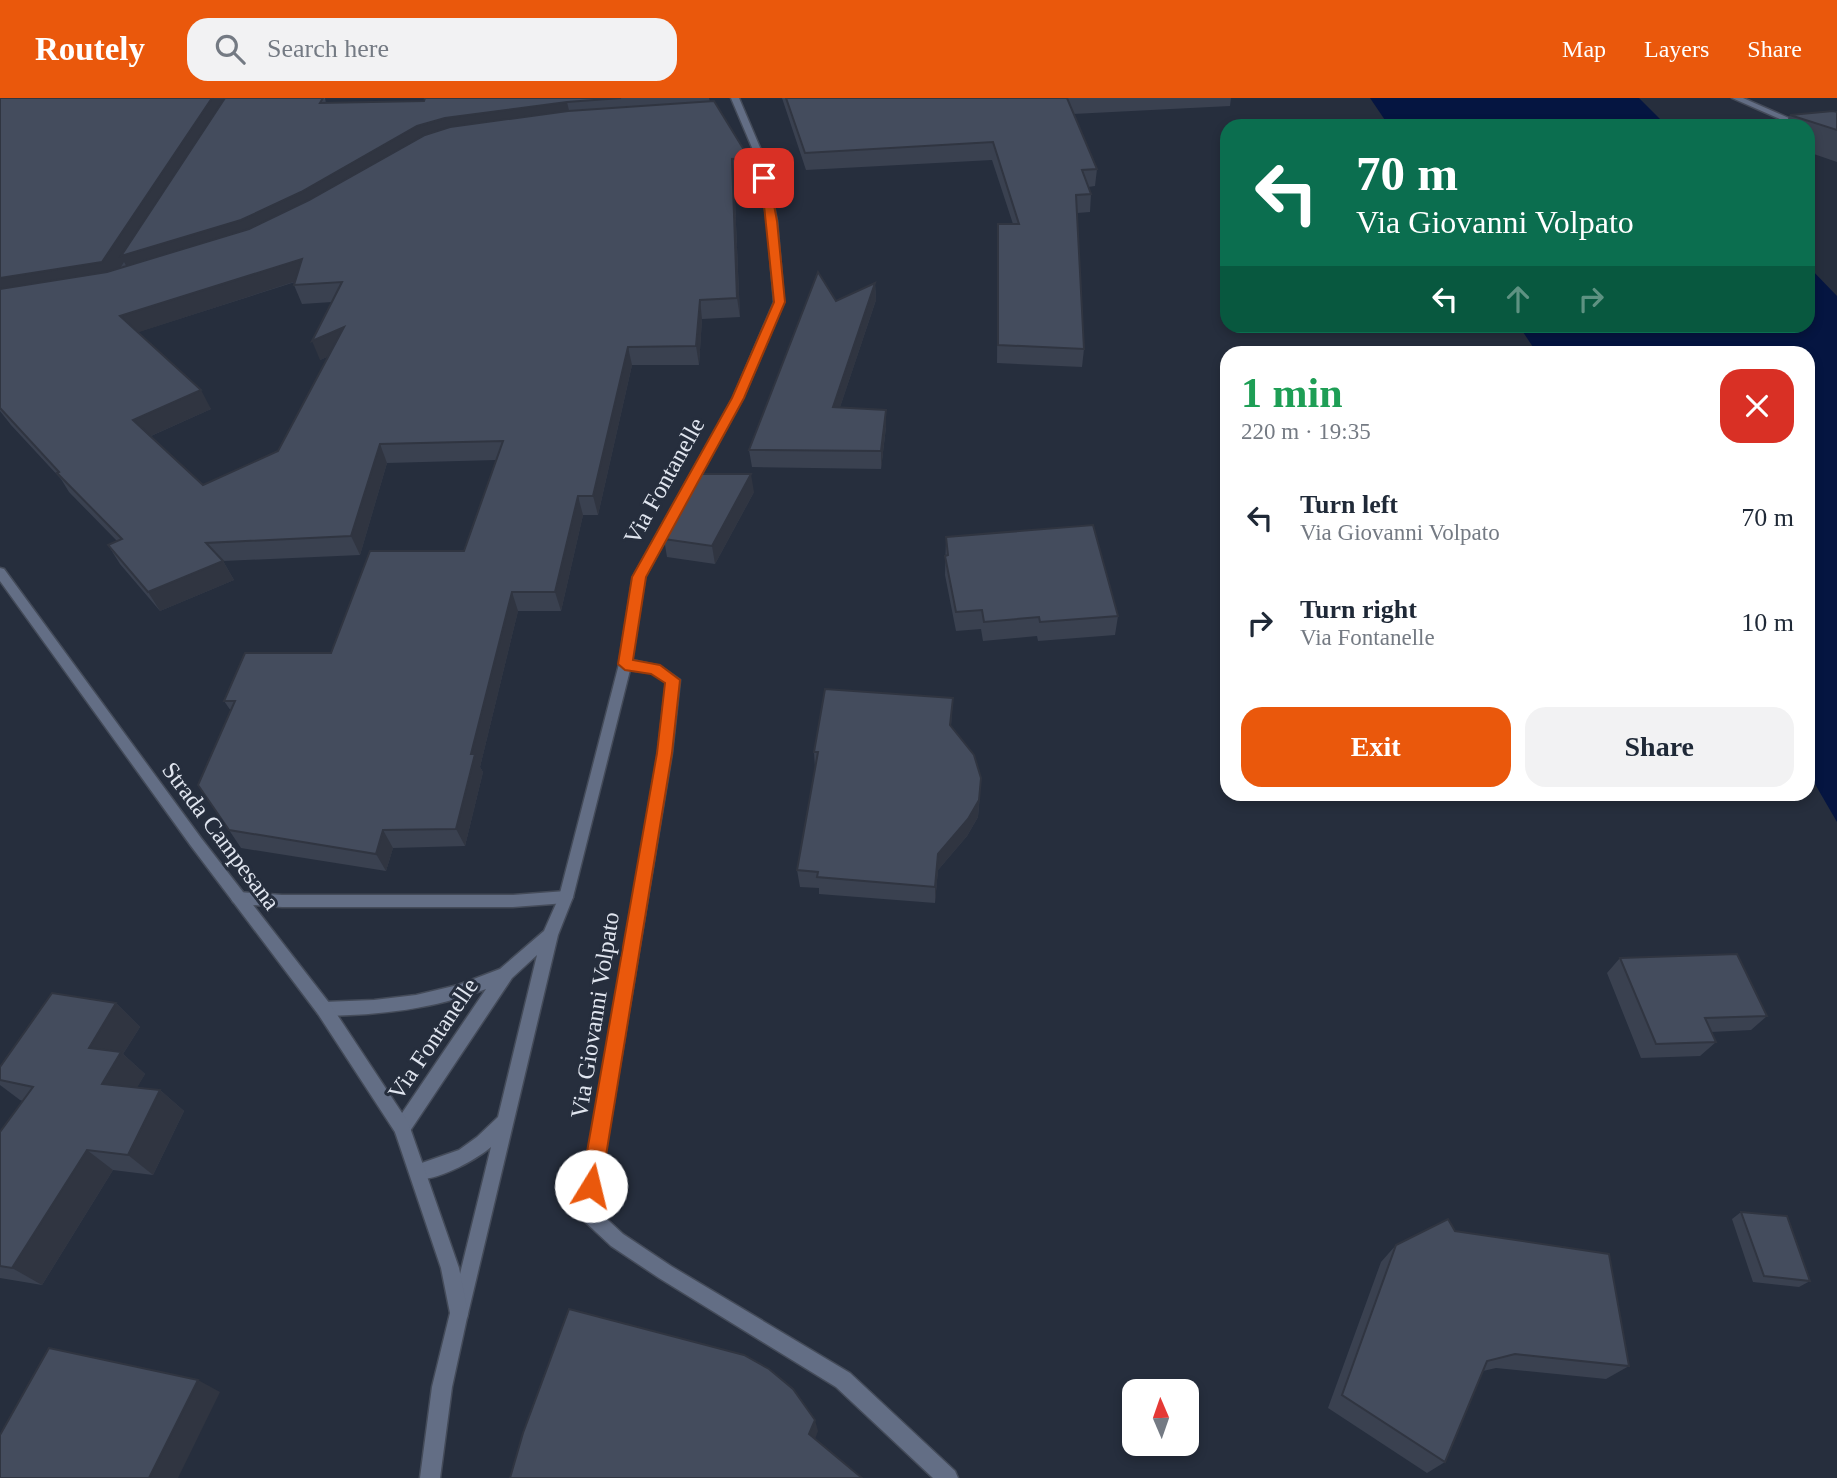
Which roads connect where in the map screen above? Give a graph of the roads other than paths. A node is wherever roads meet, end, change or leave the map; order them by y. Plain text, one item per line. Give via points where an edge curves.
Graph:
1 (735, 98) edge
2 (1736, 98) edge
3 (741, 112) junction
4 (727, 113) dead end
5 (1787, 119) edge
6 (1815, 130) edge
7 (1818, 131) edge
8 (0, 572) edge
9 (625, 664) junction
10 (566, 897) junction
11 (238, 898) junction
12 (550, 935) junction
13 (506, 973) junction
14 (324, 1009) junction
15 (505, 1122) junction
16 (402, 1128) junction
17 (419, 1172) junction
18 (459, 1313) junction
19 (430, 1478) edge
20 (948, 1478) edge

1 - 3 street, Via Fontanelle
2 - 5 street
3 - 4 street
3 - 9 street, Via Fontanelle via 760,157 772,221 779,302 738,398 639,577
6 - 7 street
8 - 11 street, Strada Campesana
9 - 10 street, Via Fontanelle
9 - 20 street, Via Giovanni Volpato via 655,669 673,680 665,753 587,1212 617,1240 665,1272 843,1380
10 - 11 street via 513,901
10 - 12 street, Via Fontanelle
11 - 14 street, Strada Campesana
12 - 13 street, Via Fontanelle
12 - 15 street, Via Fontanelle
13 - 14 street, Via Fontanelle via 421,1004
13 - 16 street, Via Fontanelle
14 - 16 street, Strada Campesana
15 - 17 street via 461,1160
15 - 18 street, Via Fontanelle
16 - 17 street, Via Fontanelle
17 - 18 street, Via Fontanelle via 450,1268
18 - 19 street, Via Fontanelle

